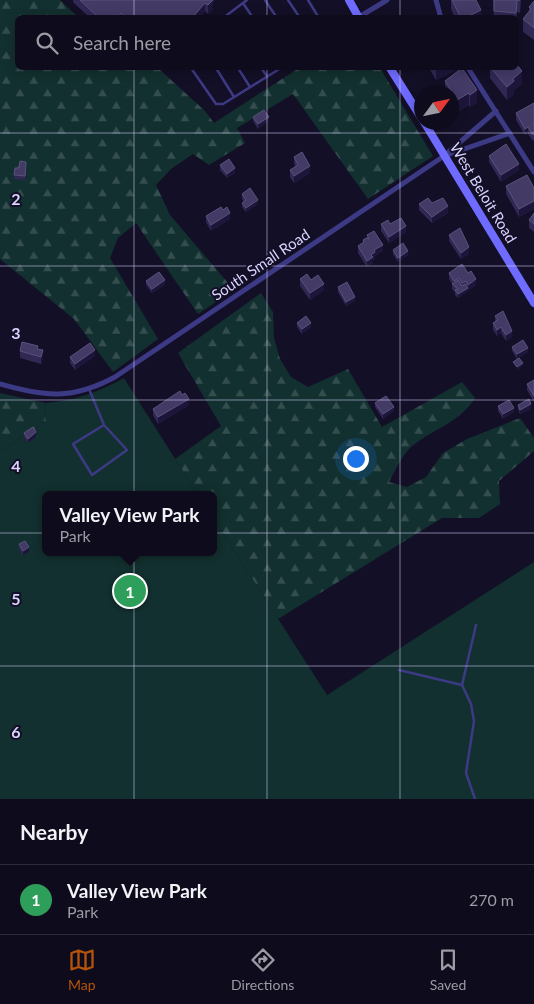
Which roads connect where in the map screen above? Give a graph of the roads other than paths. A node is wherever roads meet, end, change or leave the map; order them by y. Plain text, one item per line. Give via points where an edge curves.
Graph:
1 (247, 0) edge
2 (265, 0) edge
3 (288, 0) edge
4 (308, 0) edge
5 (349, 0) edge
6 (387, 0) edge
7 (436, 0) edge
8 (243, 3) junction
9 (229, 15) edge
10 (250, 15) edge
11 (275, 15) edge
12 (298, 15) edge
13 (318, 15) edge
14 (358, 15) edge
15 (362, 15) edge
16 (440, 15) edge
17 (192, 70) edge
18 (217, 70) edge
19 (239, 70) edge
20 (262, 70) edge
21 (278, 70) edge
22 (391, 70) edge
23 (469, 70) edge
24 (267, 76) junction
25 (250, 87) junction
26 (234, 97) junction
27 (414, 106) edge
28 (496, 111) junction
29 (429, 130) edge
30 (510, 133) junction
31 (444, 156) junction
32 (534, 159) edge
33 (528, 162) junction
34 (534, 172) edge
35 (534, 303) edge
36 (0, 384) edge
37 (89, 389) junction
38 (104, 425) junction
39 (476, 625) dead end
40 (399, 670) dead end
41 (462, 685) junction
42 (475, 799) edge

1 - 8 lane
2 - 11 lane
3 - 12 lane
4 - 13 lane
5 - 14 main road
6 - 15 street
7 - 16 street
8 - 9 lane
8 - 10 lane
17 - 26 lane via 216,104 223,104
18 - 26 lane
19 - 25 lane
20 - 24 lane
21 - 24 lane
22 - 27 main road
23 - 28 street
24 - 25 lane
25 - 26 lane
28 - 30 street
28 - 31 street
29 - 31 main road, West Beloit Road
30 - 31 street
30 - 33 street
31 - 35 main road, West Beloit Road
31 - 37 street, South Small Road via 115,378
32 - 33 street
33 - 34 street
36 - 37 street, South Small Road via 45,395
37 - 38 lane
38 - 38 lane via 127,450 92,475 73,444
39 - 41 lane
40 - 41 lane
41 - 42 lane via 471,704 474,721 466,773

